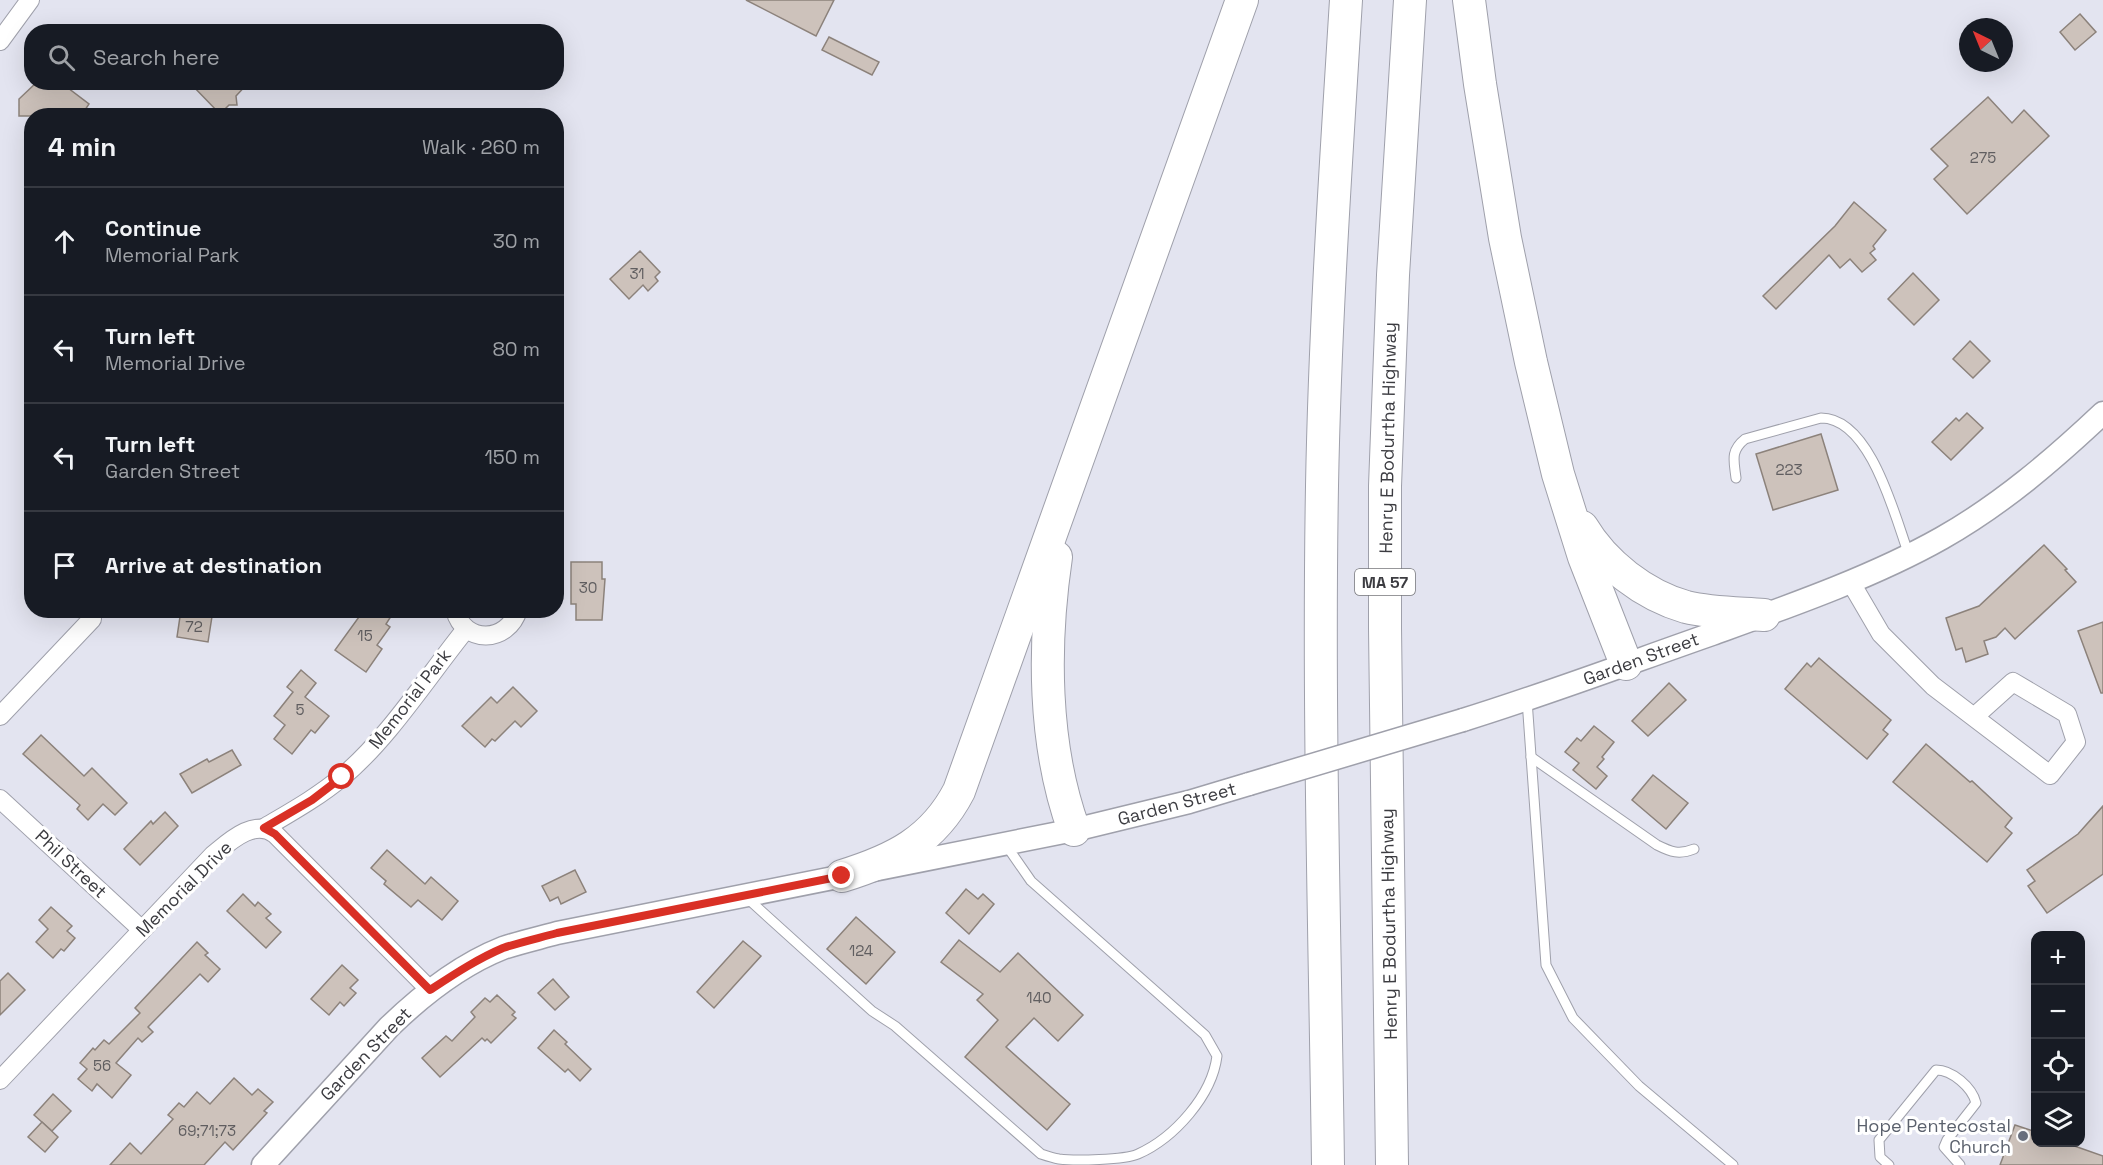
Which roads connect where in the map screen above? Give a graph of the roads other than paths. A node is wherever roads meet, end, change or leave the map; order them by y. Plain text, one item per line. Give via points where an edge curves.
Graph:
1 (30, 0) edge
2 (1242, 0) edge
3 (1346, 0) edge
4 (1410, 0) edge
5 (1469, 0) edge
6 (0, 41) edge
7 (2103, 413) edge
8 (1083, 446) junction
9 (1558, 474) junction
10 (1736, 478) dead end
11 (1909, 555) junction
12 (1850, 581) junction
13 (1764, 615) junction
14 (458, 618) edge
15 (514, 618) edge
16 (92, 619) dead end
17 (465, 628) junction
18 (1626, 664) junction
19 (1527, 700) junction
20 (0, 716) edge
21 (1974, 717) junction
22 (1531, 757) junction
23 (0, 799) edge
24 (264, 828) junction
25 (1074, 830) junction
26 (1005, 843) junction
27 (1694, 849) dead end
28 (842, 876) junction
29 (744, 895) junction
30 (142, 930) junction
31 (430, 990) junction
32 (0, 1080) edge
33 (265, 1164) edge
34 (1328, 1165) edge
35 (1392, 1165) edge
36 (1733, 1165) edge
37 (1889, 1165) edge
38 (1960, 1165) edge

1 - 6 street
2 - 8 highway
3 - 34 highway via 1322,484
4 - 35 highway, Henry E Bodurtha Highway / MA 57 via 1385,486
5 - 9 highway via 1505,238
7 - 11 street, Garden Street via 2062,452 2000,501
8 - 25 highway via 1059,540 1049,648 1053,736
8 - 28 highway via 951,807 930,832 904,851
9 - 13 highway via 1588,537 1628,577 1687,607
9 - 18 highway via 1584,557
10 - 11 lane via 1734,458 1737,446 1745,439 1821,417 1840,422 1871,457
11 - 12 street, Garden Street
12 - 13 street, Garden Street
12 - 21 street via 1881,634 1933,686
13 - 18 street, Garden Street
14 - 17 street
15 - 17 street via 497,634 483,636
16 - 20 street
17 - 24 street, Memorial Park via 357,764 312,800
18 - 19 street, Garden Street
19 - 22 lane
19 - 25 street, Garden Street, bridge via 1189,802
21 - 21 street via 2050,776 2076,742 2067,714 2013,682
22 - 27 lane via 1657,845 1674,853
22 - 36 lane via 1546,965 1573,1018 1639,1086
23 - 30 street, Phil Street
24 - 30 street, Memorial Drive via 245,832 223,847
24 - 31 street via 275,834
25 - 26 street, Garden Street
26 - 28 street, Garden Street
26 - 29 lane via 1031,881 1205,1035 1217,1056 1210,1083 1198,1103 1170,1134 1137,1155 1059,1159 1041,1154 895,1026 872,1011
28 - 29 street, Garden Street
29 - 31 street, Garden Street via 528,940 481,959
30 - 32 street, Memorial Drive
31 - 33 street, Garden Street via 388,1027
37 - 38 lane via 1880,1157 1879,1140 1936,1070 1943,1070 1974,1095 1976,1103 1944,1148

